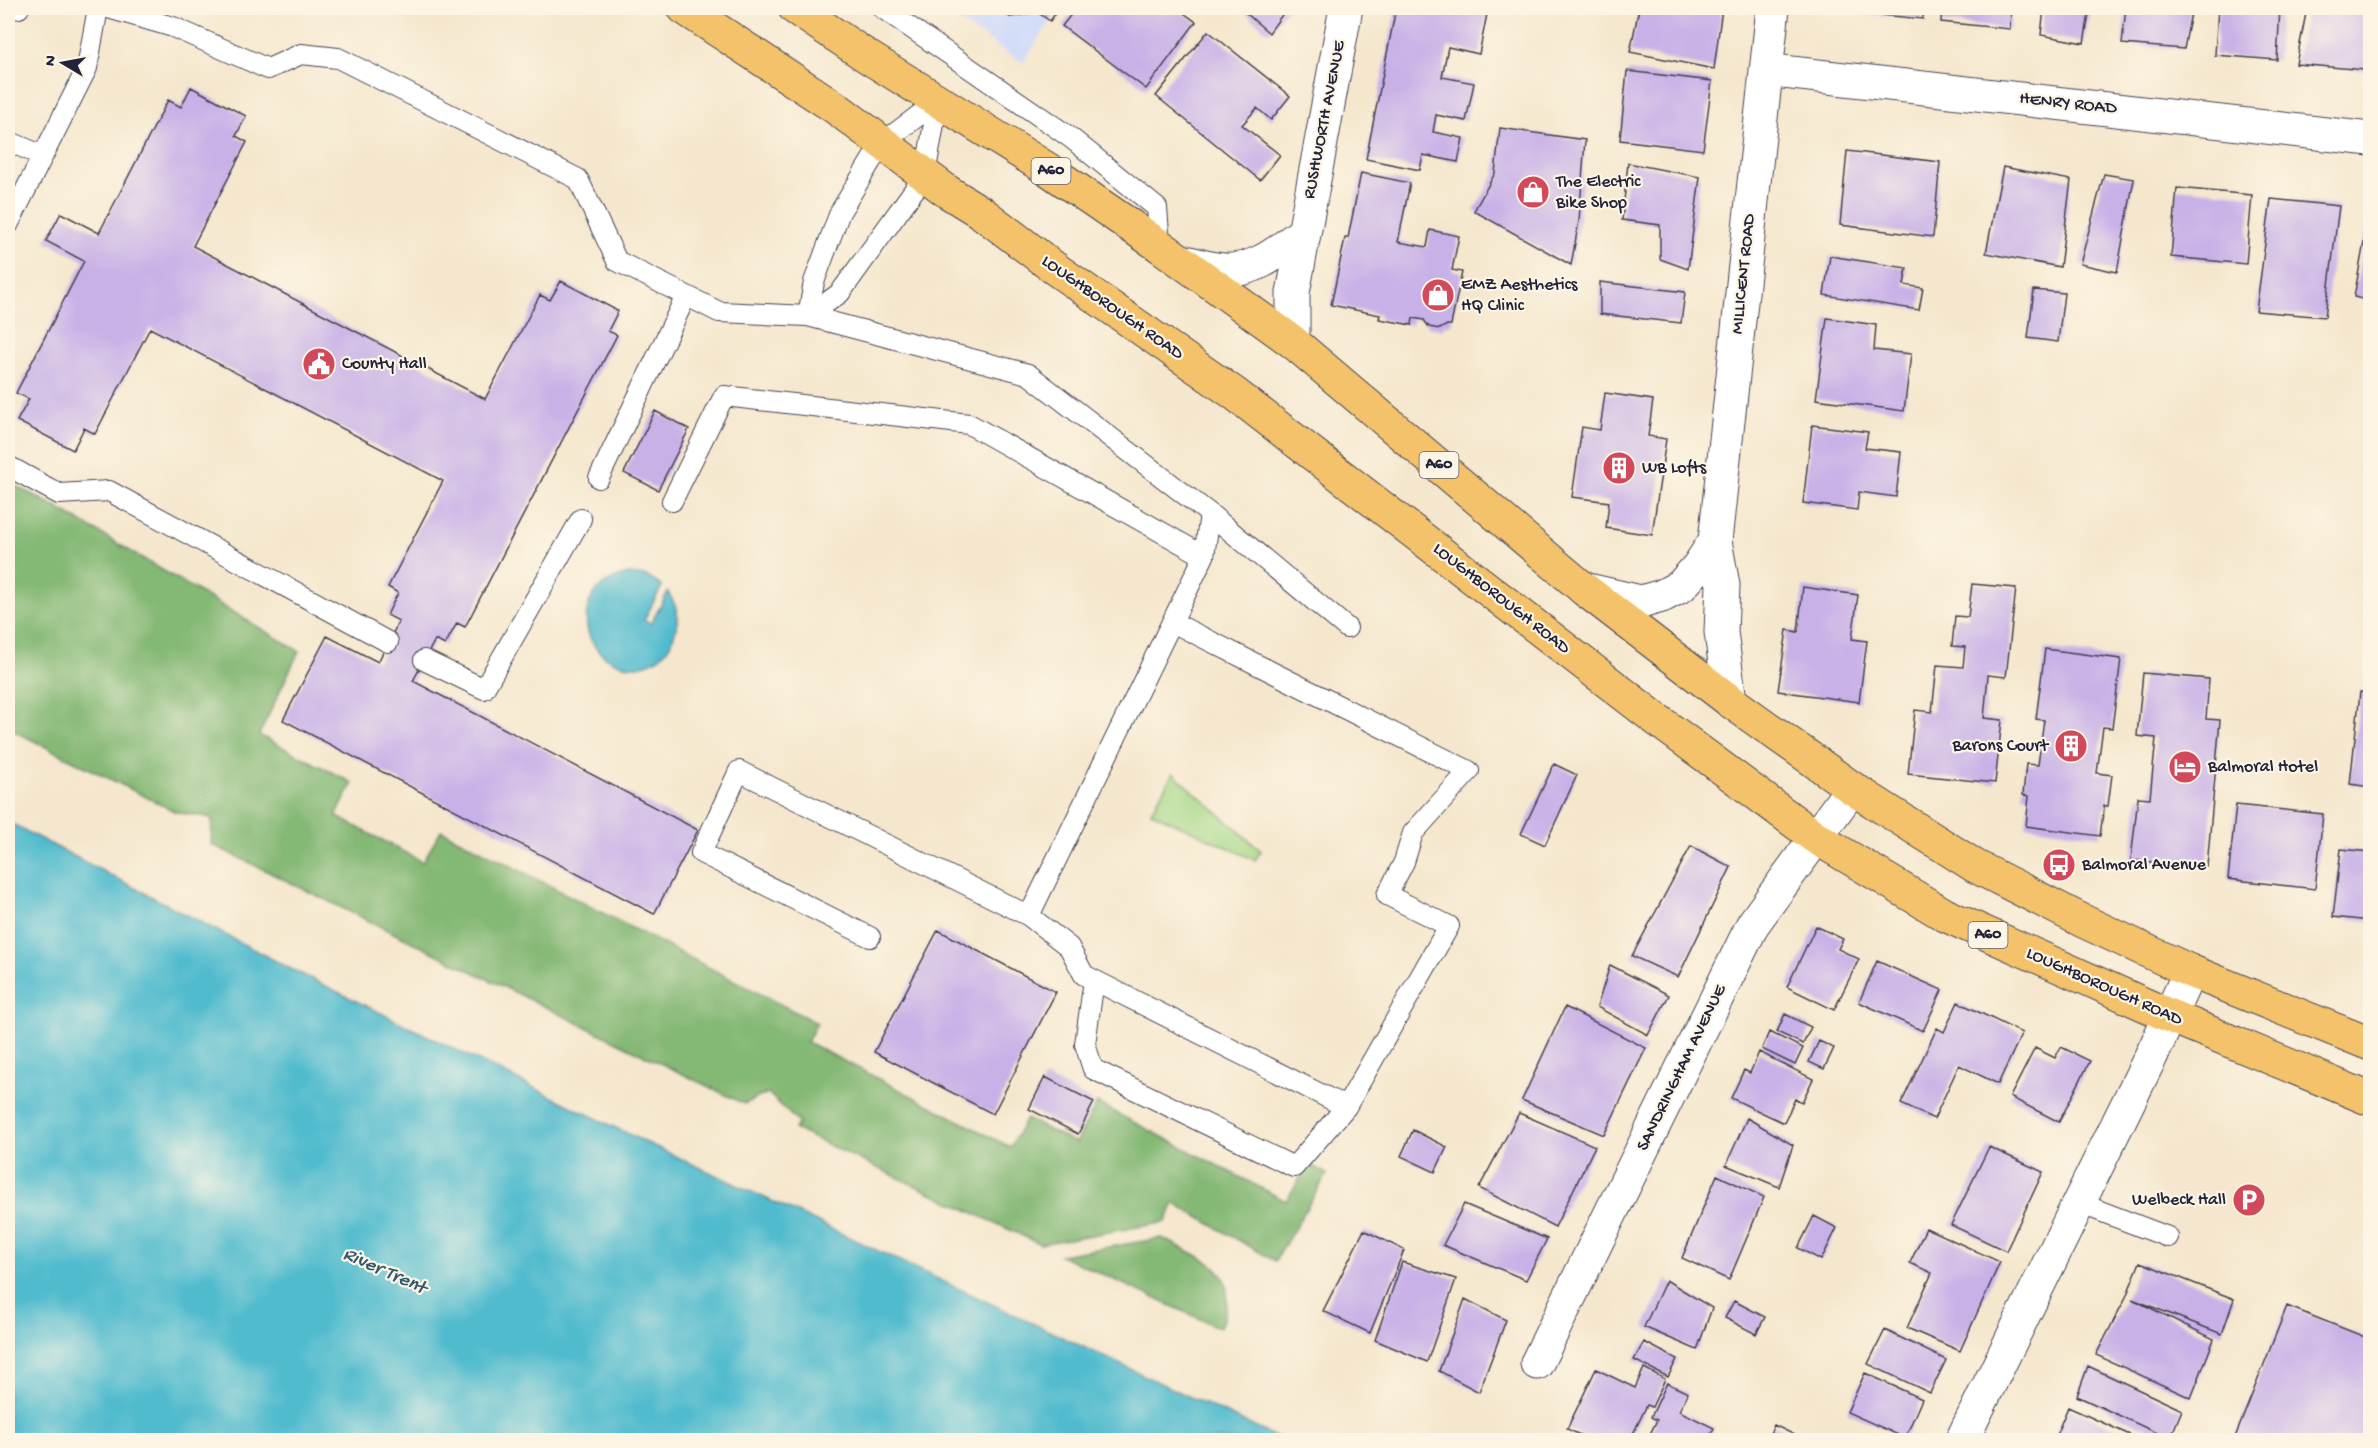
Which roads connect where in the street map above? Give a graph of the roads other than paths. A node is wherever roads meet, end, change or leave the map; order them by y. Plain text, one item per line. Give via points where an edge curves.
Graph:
1 (19, 8) edge
2 (98, 8) edge
3 (108, 8) edge
4 (684, 8) edge
5 (795, 8) edge
6 (882, 8) edge
7 (1346, 8) edge
8 (1773, 8) edge
9 (8, 10) edge
10 (1766, 70) junction
11 (938, 101) junction
12 (2370, 139) edge
13 (8, 141) edge
14 (882, 143) junction
15 (43, 156) junction
16 (925, 175) junction
17 (8, 225) edge
18 (1303, 233) junction
19 (1171, 254) junction
20 (687, 296) junction
21 (808, 316) junction
22 (1293, 342) junction
23 (8, 466) edge
24 (599, 478) dead end
25 (672, 501) dead end
26 (1210, 514) junction
27 (581, 519) dead end
28 (1715, 541) junction
29 (1204, 556) junction
30 (1584, 590) junction
31 (1172, 622) junction
32 (1347, 628) dead end
33 (388, 642) dead end
34 (424, 660) dead end
35 (1730, 701) junction
36 (1852, 788) junction
37 (1815, 837) junction
38 (1029, 916) junction
39 (870, 936) dead end
40 (2190, 971) junction
41 (1094, 980) junction
42 (2170, 1016) junction
43 (2370, 1044) edge
44 (2370, 1099) edge
45 (1346, 1107) junction
46 (2079, 1203) junction
47 (2168, 1237) dead end
48 (1537, 1363) dead end
49 (1962, 1440) edge

1 - 9 lane
2 - 15 lane via 87,68
3 - 20 lane via 173,27 268,69 301,54 338,58 578,179 617,261
4 - 14 main road, LOUGHBOROUGH ROAD / A60 via 836,108
5 - 11 main road, A60
6 - 19 lane, A60 via 1071,138 1157,208
7 - 18 street, RUSHWORTH AVENUE
8 - 10 street, MILLICENT ROAD
10 - 12 street, HENRY ROAD
10 - 28 street, MILLICENT ROAD
11 - 14 lane
11 - 16 lane
11 - 19 main road, A60 via 1049,170
13 - 15 lane
14 - 16 main road, LOUGHBOROUGH ROAD / A60
14 - 21 lane via 840,213 814,282
15 - 17 lane
16 - 21 lane via 840,293
16 - 37 main road, LOUGHBOROUGH ROAD / A60 via 1235,394
18 - 19 street via 1272,257 1247,268 1223,270
18 - 22 street, RUSHWORTH AVENUE via 1293,293
19 - 22 main road, A60
20 - 21 lane via 719,312
20 - 24 lane
21 - 26 lane via 1028,374
22 - 30 main road, A60
23 - 33 lane via 59,494 109,491
25 - 29 lane via 724,396 969,424
26 - 29 lane
26 - 32 lane
27 - 34 lane via 484,689
28 - 30 street, MILLICENT ROAD via 1682,586 1662,596 1641,602
28 - 35 street, MILLICENT ROAD via 1723,585 1721,632
29 - 31 lane
30 - 35 main road, A60
31 - 38 lane
31 - 45 lane via 1469,771 1413,833 1387,896 1449,926
35 - 36 main road, A60
36 - 37 street, SANDRINGHAM AVENUE
36 - 40 main road, A60 via 1975,866
37 - 42 main road, LOUGHBOROUGH ROAD / A60 via 1945,915
37 - 48 street, SANDRINGHAM AVENUE via 1753,924
38 - 39 lane via 739,771 700,853
38 - 41 lane via 1069,947 1084,975
40 - 42 street
40 - 43 main road, A60
41 - 45 lane
41 - 45 lane via 1085,1044 1093,1069 1294,1167
42 - 44 main road, LOUGHBOROUGH ROAD / A60
42 - 46 street
46 - 47 lane
46 - 49 street

